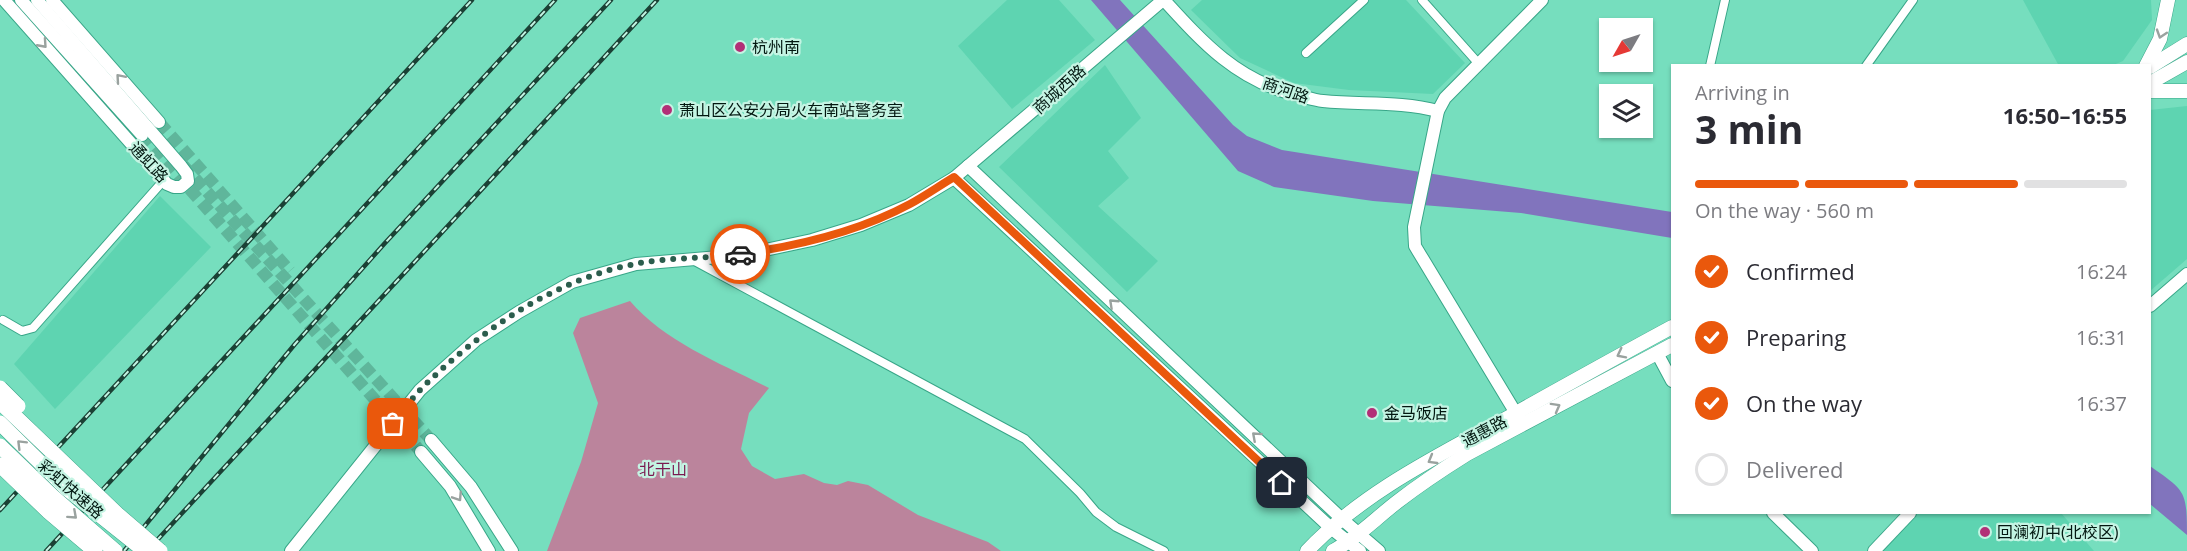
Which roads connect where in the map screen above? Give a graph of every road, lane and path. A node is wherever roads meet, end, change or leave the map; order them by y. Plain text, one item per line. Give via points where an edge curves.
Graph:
1 (21, 0) edge
2 (37, 0) edge
3 (52, 0) edge
4 (1164, 0) edge
5 (1364, 0) edge
6 (1422, 0) edge
7 (1542, 0) edge
8 (1725, 0) edge
9 (1913, 0) edge
10 (2168, 0) edge
11 (6, 1) edge
12 (2187, 44) edge
13 (1306, 53) dead end
14 (2187, 62) edge
15 (1479, 64) junction
16 (1710, 64) edge
17 (1867, 64) edge
18 (2149, 64) edge
19 (2151, 65) edge
20 (2151, 82) edge
21 (2151, 91) edge
22 (2187, 91) edge
23 (1438, 111) junction
24 (159, 122) tunnel mouth
25 (142, 135) tunnel mouth
26 (968, 166) junction
27 (954, 177) junction
28 (164, 180) junction
29 (690, 259) junction
30 (2187, 274) edge
31 (2151, 305) edge
32 (3, 320) dead end
33 (1671, 328) edge
34 (1671, 346) edge
35 (1657, 353) junction
36 (1671, 379) edge
37 (0, 388) edge
38 (0, 402) edge
39 (1520, 419) junction
40 (0, 423) edge
41 (435, 439) tunnel mouth
42 (0, 446) edge
43 (421, 452) tunnel mouth
44 (0, 465) edge
45 (117, 514) junction
46 (1774, 514) edge
47 (1909, 514) edge
48 (1338, 524) junction
49 (1356, 542) edge
50 (95, 551) edge
51 (115, 551) edge
52 (145, 551) edge
53 (160, 551) edge
54 (291, 551) edge
55 (489, 551) edge
56 (512, 551) edge
57 (1164, 551) edge
58 (1307, 551) edge
59 (1333, 551) edge
60 (1379, 551) edge
61 (1812, 551) edge
62 (1874, 551) edge

1 - 25 main road, 通虹路
2 - 28 main road, 通虹路 via 181,166 188,181 174,187
24 -> 3 main road
4 - 23 main road, 商河路 via 1231,66 1274,89 1321,101 1413,105
4 - 26 main road, 商城西路
5 - 13 street
6 - 15 street
7 - 15 main road
8 - 16 street
9 - 17 street
10 -> 18 main road via 2160,39
11 -> 28 main road, 通虹路
12 - 19 main road
14 - 20 main road
15 - 23 main road via 1445,98
21 - 22 main road
23 - 39 main road via 1413,227 1415,246
26 - 27 main road, 商城西路
48 -> 26 main road
27 - 29 main road, 商城西路 via 909,205 861,225 765,250
27 - 48 main road
28 - 32 street via 33,328 22,331
29 - 54 main road, 商城西路 via 636,264 572,282 476,340 420,390
29 - 57 street via 1025,439 1096,512 1116,527
30 - 31 main road
33 -> 39 main road, 通惠路 via 1607,362
34 - 35 main road, 通惠路
35 - 36 main road
39 -> 35 main road, 通惠路
37 - 45 highway, bridge via 84,470
38 - 45 highway, bridge
39 -> 48 main road, 通惠路 via 1401,478
39 - 49 main road, 通惠路 via 1396,503
52 -> 40 highway, 彩虹快速路, bridge via 66,488
41 - 56 main road
42 -> 51 highway, 彩虹快速路, bridge
43 -> 55 main road via 450,486
44 - 50 highway, bridge
45 - 53 highway, bridge
46 - 61 main road
47 - 62 main road
48 - 49 main road
48 - 58 main road, 通惠路
49 - 59 main road, 通惠路
49 - 60 main road

